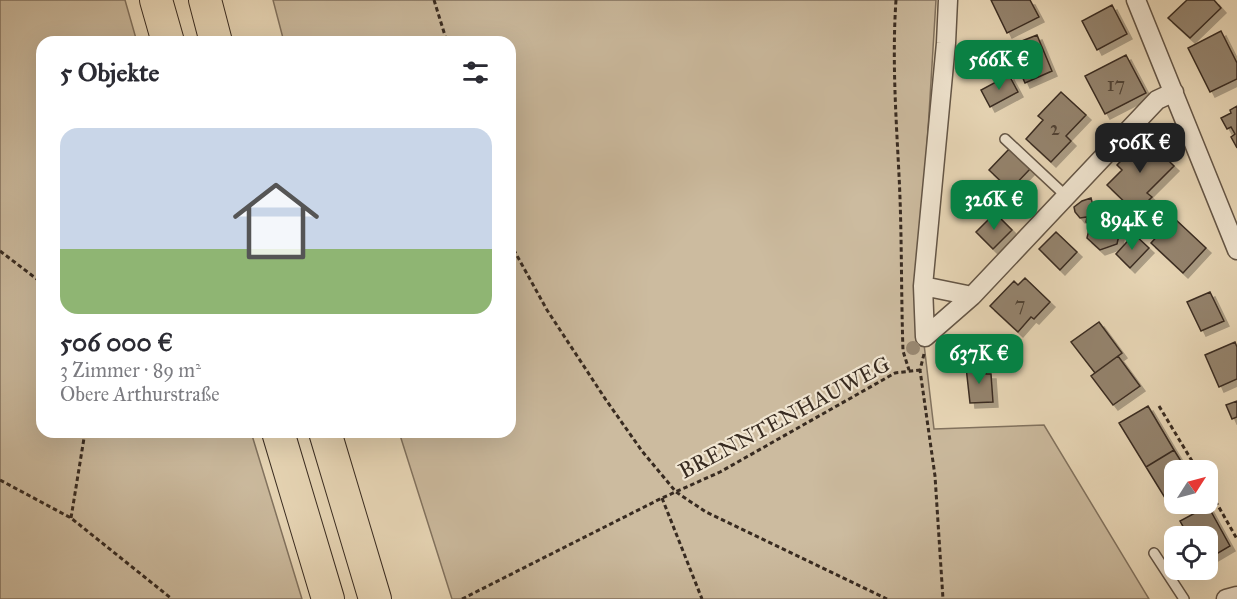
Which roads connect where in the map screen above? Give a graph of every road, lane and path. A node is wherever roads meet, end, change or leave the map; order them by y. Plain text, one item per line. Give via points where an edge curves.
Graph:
1 (156, 0) edge
2 (205, 0) edge
3 (434, 0) edge
4 (896, 0) edge
5 (948, 0) edge
6 (1136, 0) edge
7 (166, 36) edge
8 (214, 36) edge
9 (445, 36) edge
10 (1174, 92) junction
11 (1005, 140) dead end
12 (1066, 196) junction
13 (1237, 250) edge
14 (0, 251) edge
15 (516, 254) edge
16 (36, 278) edge
17 (923, 286) junction
18 (972, 296) junction
19 (909, 370) junction
20 (1159, 406) dead end
21 (84, 438) edge
22 (280, 438) edge
23 (327, 438) edge
24 (1191, 460) edge
25 (0, 480) edge
26 (676, 492) junction
27 (662, 498) junction
28 (1218, 506) edge
29 (71, 518) junction
30 (1237, 539) edge
31 (1154, 553) dead end
32 (1237, 596) edge
33 (172, 599) edge
34 (328, 599) edge
35 (375, 599) edge
36 (462, 599) edge
37 (702, 599) edge
38 (887, 599) edge
39 (943, 599) edge
40 (1184, 599) edge
41 (1226, 599) edge

1 - 7 highway
2 - 8 highway
3 - 9 path
4 - 19 path via 894,120 903,351
5 - 17 street
6 - 10 street
10 - 12 street via 1158,100
10 - 13 street
11 - 12 lane
12 - 18 street
14 - 16 path
15 - 26 path, BRENNTENHAUWEG via 547,310 606,399
17 - 18 street
17 - 18 street via 925,337
19 - 26 path, BRENNTENHAUWEG
19 - 39 path, BRENNTENHAUWEG via 920,370 935,476
20 - 24 path
21 - 29 path
22 - 34 highway
23 - 35 highway
25 - 29 path
26 - 27 path
26 - 38 path via 706,512
27 - 36 path
27 - 37 path
28 - 30 path
29 - 33 path
31 - 40 lane
32 - 41 street

